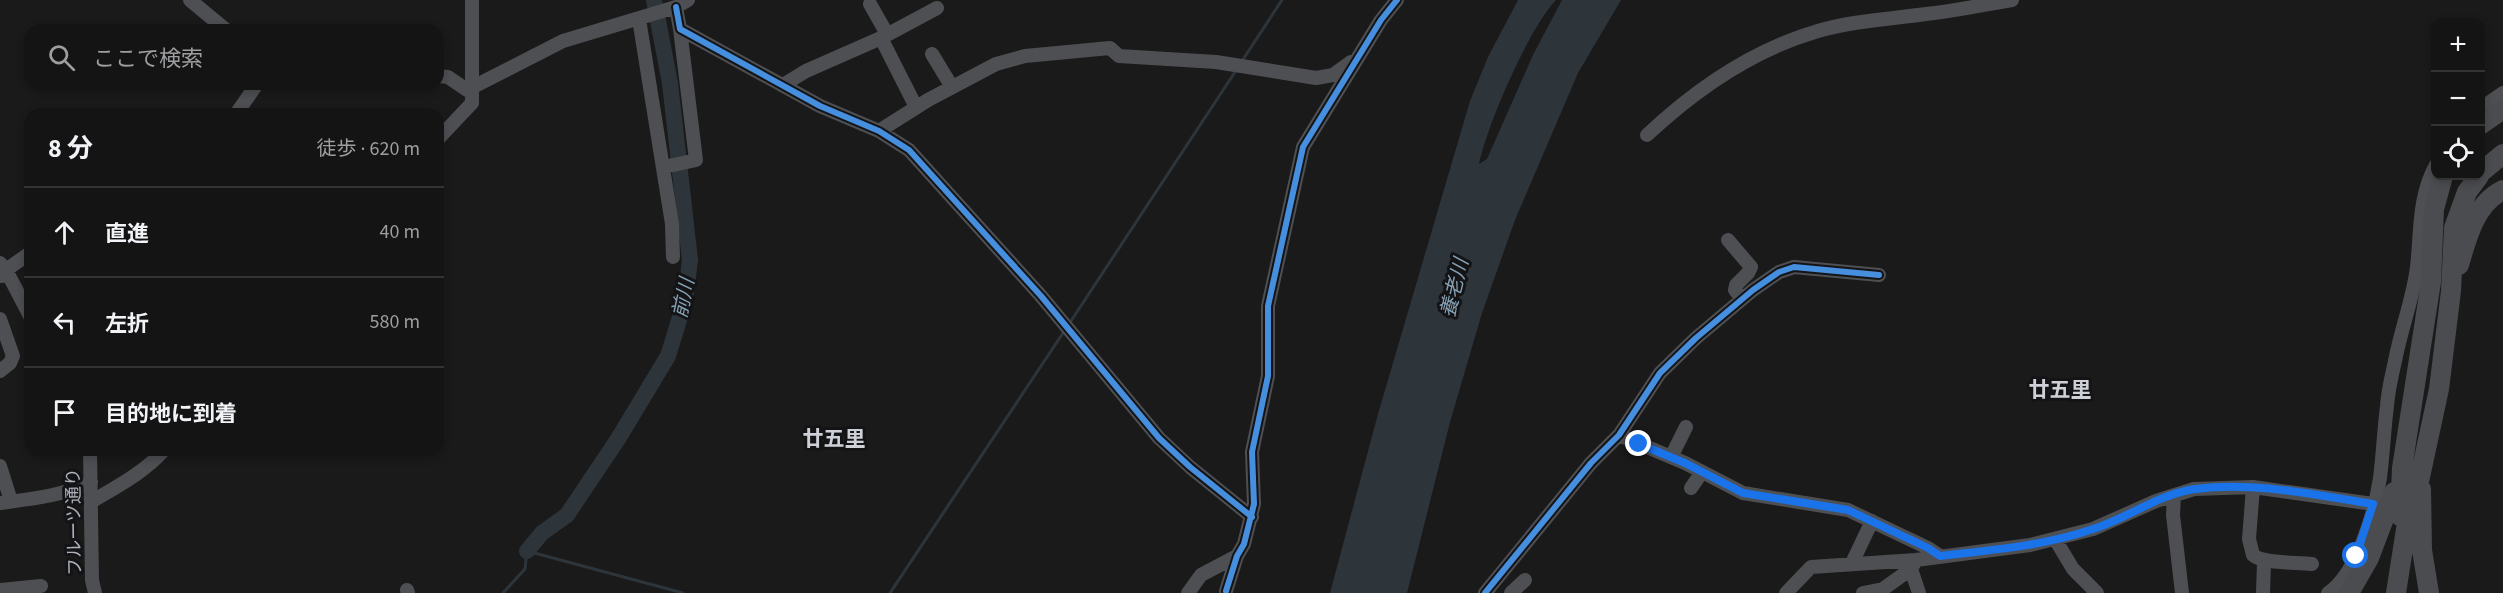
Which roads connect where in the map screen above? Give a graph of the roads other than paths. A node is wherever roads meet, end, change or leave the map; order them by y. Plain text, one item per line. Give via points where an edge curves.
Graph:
1 (190, 0) edge
2 (472, 0) edge
3 (1397, 0) edge
4 (2012, 0) edge
5 (682, 3) edge
6 (870, 4) dead end
7 (937, 8) dead end
8 (639, 19) junction
9 (219, 24) edge
10 (680, 29) junction
11 (884, 36) junction
12 (932, 54) dead end
13 (1358, 57) junction
14 (444, 77) edge
15 (783, 85) junction
16 (471, 87) junction
17 (952, 87) junction
18 (253, 90) edge
19 (2503, 93) edge
20 (916, 107) junction
21 (2485, 107) edge
22 (240, 108) edge
23 (2503, 109) edge
24 (2485, 122) edge
25 (879, 131) junction
26 (444, 133) edge
27 (1647, 135) dead end
28 (2503, 142) edge
29 (2503, 154) edge
30 (2485, 155) edge
31 (664, 167) dead end
32 (2485, 170) edge
33 (2431, 173) edge
34 (2442, 180) edge
35 (2462, 180) edge
36 (2476, 180) edge
37 (2503, 190) edge
38 (1728, 240) dead end
39 (24, 257) edge
40 (673, 257) dead end
41 (2, 270) edge
42 (1880, 275) dead end
43 (2431, 282) junction
44 (2451, 291) junction
45 (1742, 299) junction
46 (24, 303) edge
47 (0, 320) edge
48 (0, 371) edge
49 (1686, 427) dead end
50 (1619, 435) junction
51 (90, 456) edge
52 (159, 456) edge
53 (1671, 457) junction
54 (0, 466) edge
55 (2402, 468) junction
56 (1702, 472) junction
57 (2420, 477) junction
58 (91, 482) junction
59 (2253, 487) junction
60 (1691, 488) dead end
61 (2174, 496) junction
62 (5, 502) edge
63 (91, 502) junction
64 (2373, 504) junction
65 (1252, 517) junction
66 (1872, 521) junction
67 (2055, 539) junction
68 (1237, 556) junction
69 (1940, 556) junction
70 (2264, 562) junction
71 (1852, 563) junction
72 (1914, 564) junction
73 (2312, 564) dead end
74 (1525, 580) dead end
75 (41, 586) dead end
76 (0, 590) edge
77 (1226, 591) dead end
78 (94, 593) edge
79 (1188, 593) edge
80 (1485, 593) edge
81 (1510, 593) edge
82 (1786, 593) edge
83 (1863, 593) edge
84 (1919, 593) edge
85 (2097, 593) edge
86 (2182, 593) edge
87 (2263, 593) edge
88 (2328, 593) edge
89 (2349, 593) edge
90 (2388, 593) edge
91 (2396, 593) edge
92 (2429, 593) edge

1 - 9 street
2 - 16 street
3 - 13 street
4 - 27 street via 1928,21 1820,30 1769,50 1718,78
5 - 8 street
5 - 10 street
6 - 11 street
7 - 11 street
8 - 16 street via 563,41
8 - 40 street via 672,224
10 - 15 street
10 - 31 street via 696,160
11 - 15 street
11 - 20 street
12 - 17 street
13 - 17 street via 1334,75 1316,78 1216,62 1119,56 1110,48 1025,56 996,64
13 - 65 street via 1308,137 1298,164 1268,306 1268,376 1252,452
14 - 16 street via 467,90
15 - 25 street
16 - 26 street via 472,103
17 - 20 street
18 - 22 street
19 - 21 street
20 - 25 street
23 - 24 highway
25 - 65 street via 909,150 1041,296 1159,438
28 - 30 highway
29 - 32 highway
33 - 64 street via 2420,217 2417,268 2389,393 2380,480
34 - 43 highway via 2434,209
35 - 43 highway via 2442,227
36 - 44 highway via 2456,221
37 - 44 highway via 2481,207
38 - 45 street via 1750,267 1736,285
39 - 41 street
41 - 46 street
42 - 45 street via 1794,267 1779,272
43 - 55 highway
44 - 57 highway via 2439,389
45 - 50 street via 1660,373
47 - 48 street via 13,356
49 - 53 street
50 - 53 street
50 - 80 street via 1591,463
51 - 58 street, フルーツ通り
52 - 63 street
53 - 56 street
54 - 62 street
55 - 89 highway via 2376,541
55 - 90 highway via 2401,510
56 - 60 street
56 - 66 street via 1743,493 1848,510
57 - 91 highway via 2409,510
57 - 92 highway via 2422,550
58 - 62 street via 55,494
58 - 63 street, フルーツ通り
59 - 61 street via 2194,489
59 - 64 street
59 - 70 street via 2249,539 2253,555
61 - 67 street via 2093,529
61 - 86 street
63 - 78 street, フルーツ通り
64 - 88 street via 2356,556
65 - 68 street
66 - 69 street
66 - 71 street
67 - 69 street
67 - 85 street via 2073,570
68 - 77 street
68 - 79 street via 1201,575
69 - 72 street
70 - 73 street
70 - 87 street
71 - 72 street
71 - 82 street via 1811,567
72 - 83 street via 1883,589
72 - 84 street
74 - 81 street
75 - 76 street

